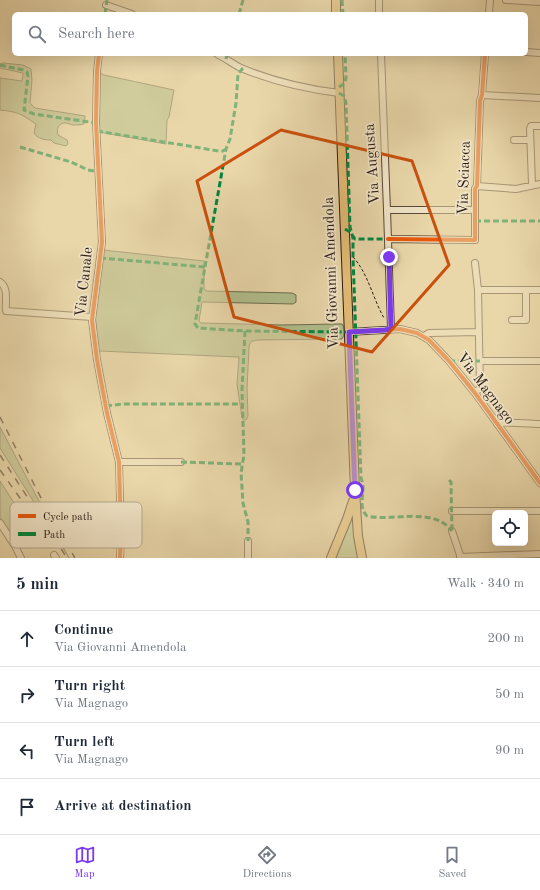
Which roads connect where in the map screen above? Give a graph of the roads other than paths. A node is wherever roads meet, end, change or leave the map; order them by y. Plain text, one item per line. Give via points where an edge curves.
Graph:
1 (336, 0) edge
2 (379, 0) edge
3 (490, 0) edge
4 (506, 0) edge
5 (540, 2) edge
6 (106, 5) dead end
7 (126, 12) edge
8 (336, 12) edge
9 (379, 12) edge
10 (489, 12) edge
11 (528, 52) edge
12 (540, 53) edge
13 (99, 56) edge
14 (221, 56) edge
15 (338, 56) edge
16 (381, 56) edge
17 (485, 56) edge
18 (339, 93) junction
19 (482, 95) junction
20 (540, 98) edge
21 (540, 126) edge
22 (514, 140) dead end
23 (530, 140) junction
24 (532, 184) junction
25 (540, 184) edge
26 (477, 186) junction
27 (387, 210) junction
28 (475, 210) junction
29 (388, 239) junction
30 (475, 263) dead end
31 (0, 282) edge
32 (478, 290) junction
33 (526, 290) junction
34 (540, 290) edge
35 (3, 311) edge
36 (92, 317) junction
37 (512, 320) dead end
38 (391, 329) junction
39 (349, 332) junction
40 (479, 332) junction
41 (424, 336) junction
42 (480, 361) junction
43 (540, 361) edge
44 (475, 393) junction
45 (497, 424) junction
46 (513, 424) junction
47 (540, 424) edge
48 (502, 431) junction
49 (119, 462) junction
50 (181, 462) dead end
51 (540, 483) edge
52 (355, 490) junction
53 (120, 502) edge
54 (452, 511) dead end
55 (540, 511) edge
56 (0, 523) edge
57 (452, 530) dead end
58 (10, 538) edge
59 (248, 541) dead end
60 (16, 548) edge
61 (121, 548) edge
62 (540, 554) edge
63 (460, 557) edge
64 (20, 558) edge
65 (120, 558) edge
66 (248, 558) edge
67 (331, 558) edge
68 (362, 558) edge

1 - 8 main road
2 - 9 street
3 - 10 street
4 - 5 street
6 - 7 street
11 - 12 street
13 - 36 street, Via Canale via 96,123 102,242
14 - 18 street via 240,67 267,77 313,90
15 - 18 main road, Via Giovanni Amendola
16 - 27 street, Via Augusta
17 - 19 street, Via Sciacca
18 - 39 main road, Via Giovanni Amendola
19 - 20 street
19 - 26 street, Via Sciacca
21 - 23 street via 530,126
22 - 23 street
23 - 24 street
24 - 25 street
24 - 26 street via 516,189
26 - 28 street, Via Sciacca
27 - 28 street, Via Augusta
27 - 29 street
28 - 29 street, Via Sciacca via 475,240
29 - 38 street
30 - 32 street
31 - 35 street via 6,291
32 - 33 street
32 - 40 street
33 - 34 street
33 - 37 street via 526,320
35 - 36 street
36 - 49 street, Via Canale via 97,360
38 - 39 street, Via Magnago
38 - 41 street, Via Magnago via 406,330
39 - 52 main road, Via Giovanni Amendola
40 - 41 street via 429,333
40 - 42 street
41 - 44 street, Via Magnago
42 - 43 street
42 - 44 street via 480,388
44 - 45 street, Via Magnago
45 - 46 street
45 - 48 street, Via Magnago
46 - 47 street
46 - 48 street
48 - 51 street, Via Magnago
49 - 50 street
49 - 53 street, Via Canale
52 - 67 main road, Via Giovanni Amendola via 350,512
52 - 68 main road, Via Giovanni Amendola
54 - 55 street
56 - 58 street
57 - 63 street
59 - 66 street
60 - 64 street
61 - 65 street, Via Canale
62 - 63 street

